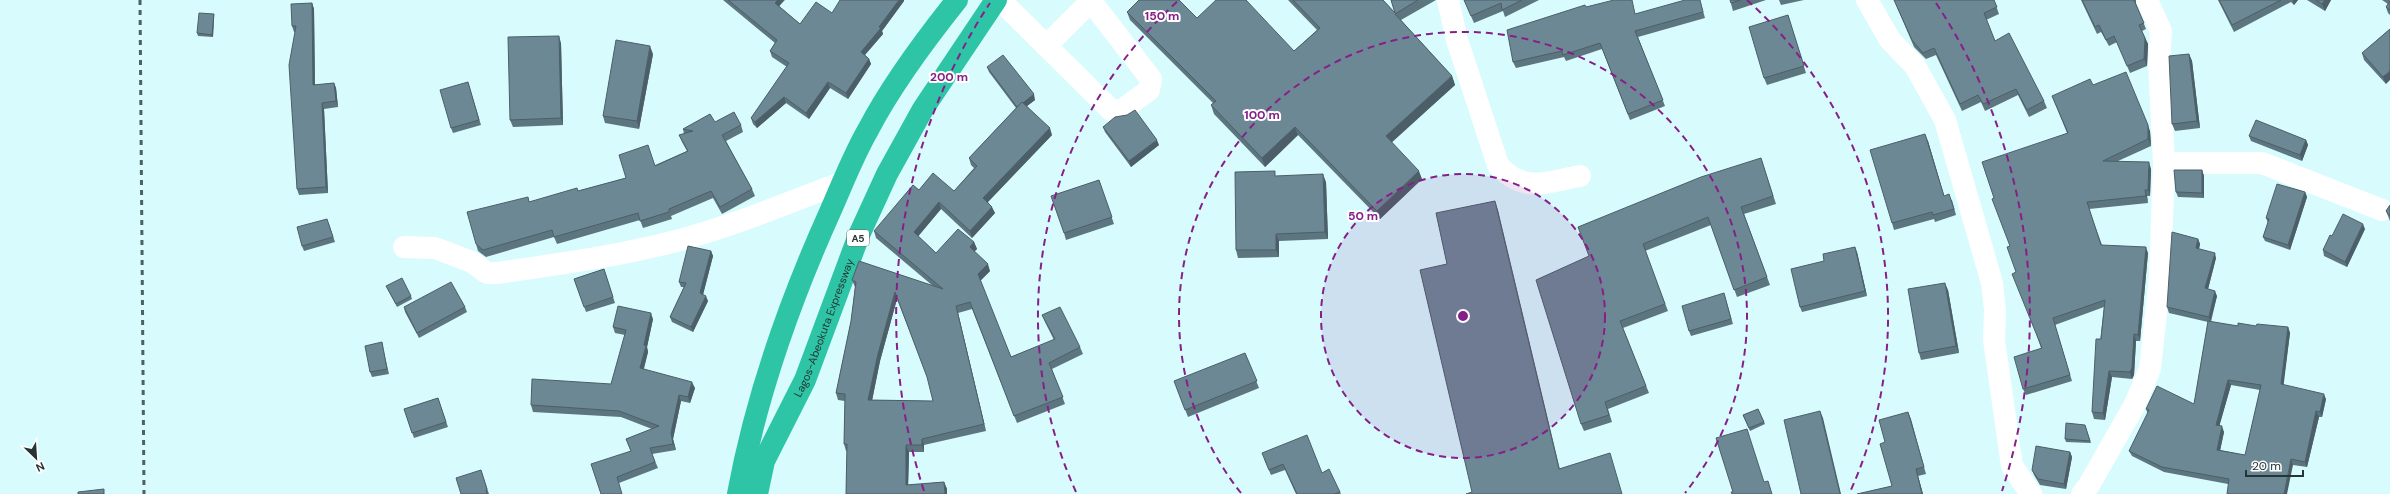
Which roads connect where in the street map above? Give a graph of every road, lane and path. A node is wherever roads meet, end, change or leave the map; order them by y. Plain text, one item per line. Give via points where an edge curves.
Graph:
1 (957, 0) edge
2 (996, 0) edge
3 (1000, 0) edge
4 (1448, 0) edge
5 (1867, 0) edge
6 (2147, 0) edge
7 (1090, 1) edge
8 (1046, 46) junction
9 (2164, 163) junction
10 (1580, 176) dead end
11 (844, 182) junction
12 (2382, 210) dead end
13 (404, 247) dead end
14 (738, 494) edge
15 (757, 494) edge
16 (2031, 494) edge
17 (2082, 494) edge

1 - 11 highway via 901,77 872,123
2 - 15 highway, Lagos-Abeokuta Expressway / A5 via 923,109 887,174 843,276 805,380 764,461
3 - 8 street
4 - 10 street via 1457,40 1498,165 1510,178 1531,184
5 - 16 street via 1890,40 1915,66 1945,120 1992,283 1995,310 1994,340 2012,466
6 - 9 street via 2161,31 2159,62
7 - 8 street
7 - 8 street via 1151,79 1149,90 1122,110 1111,110
9 - 12 street via 2262,163
9 - 17 street via 2160,276 2150,369 2134,406
11 - 13 street via 680,240 604,257 505,272 487,272 472,262 434,248
11 - 14 highway via 811,254 786,319 763,388

